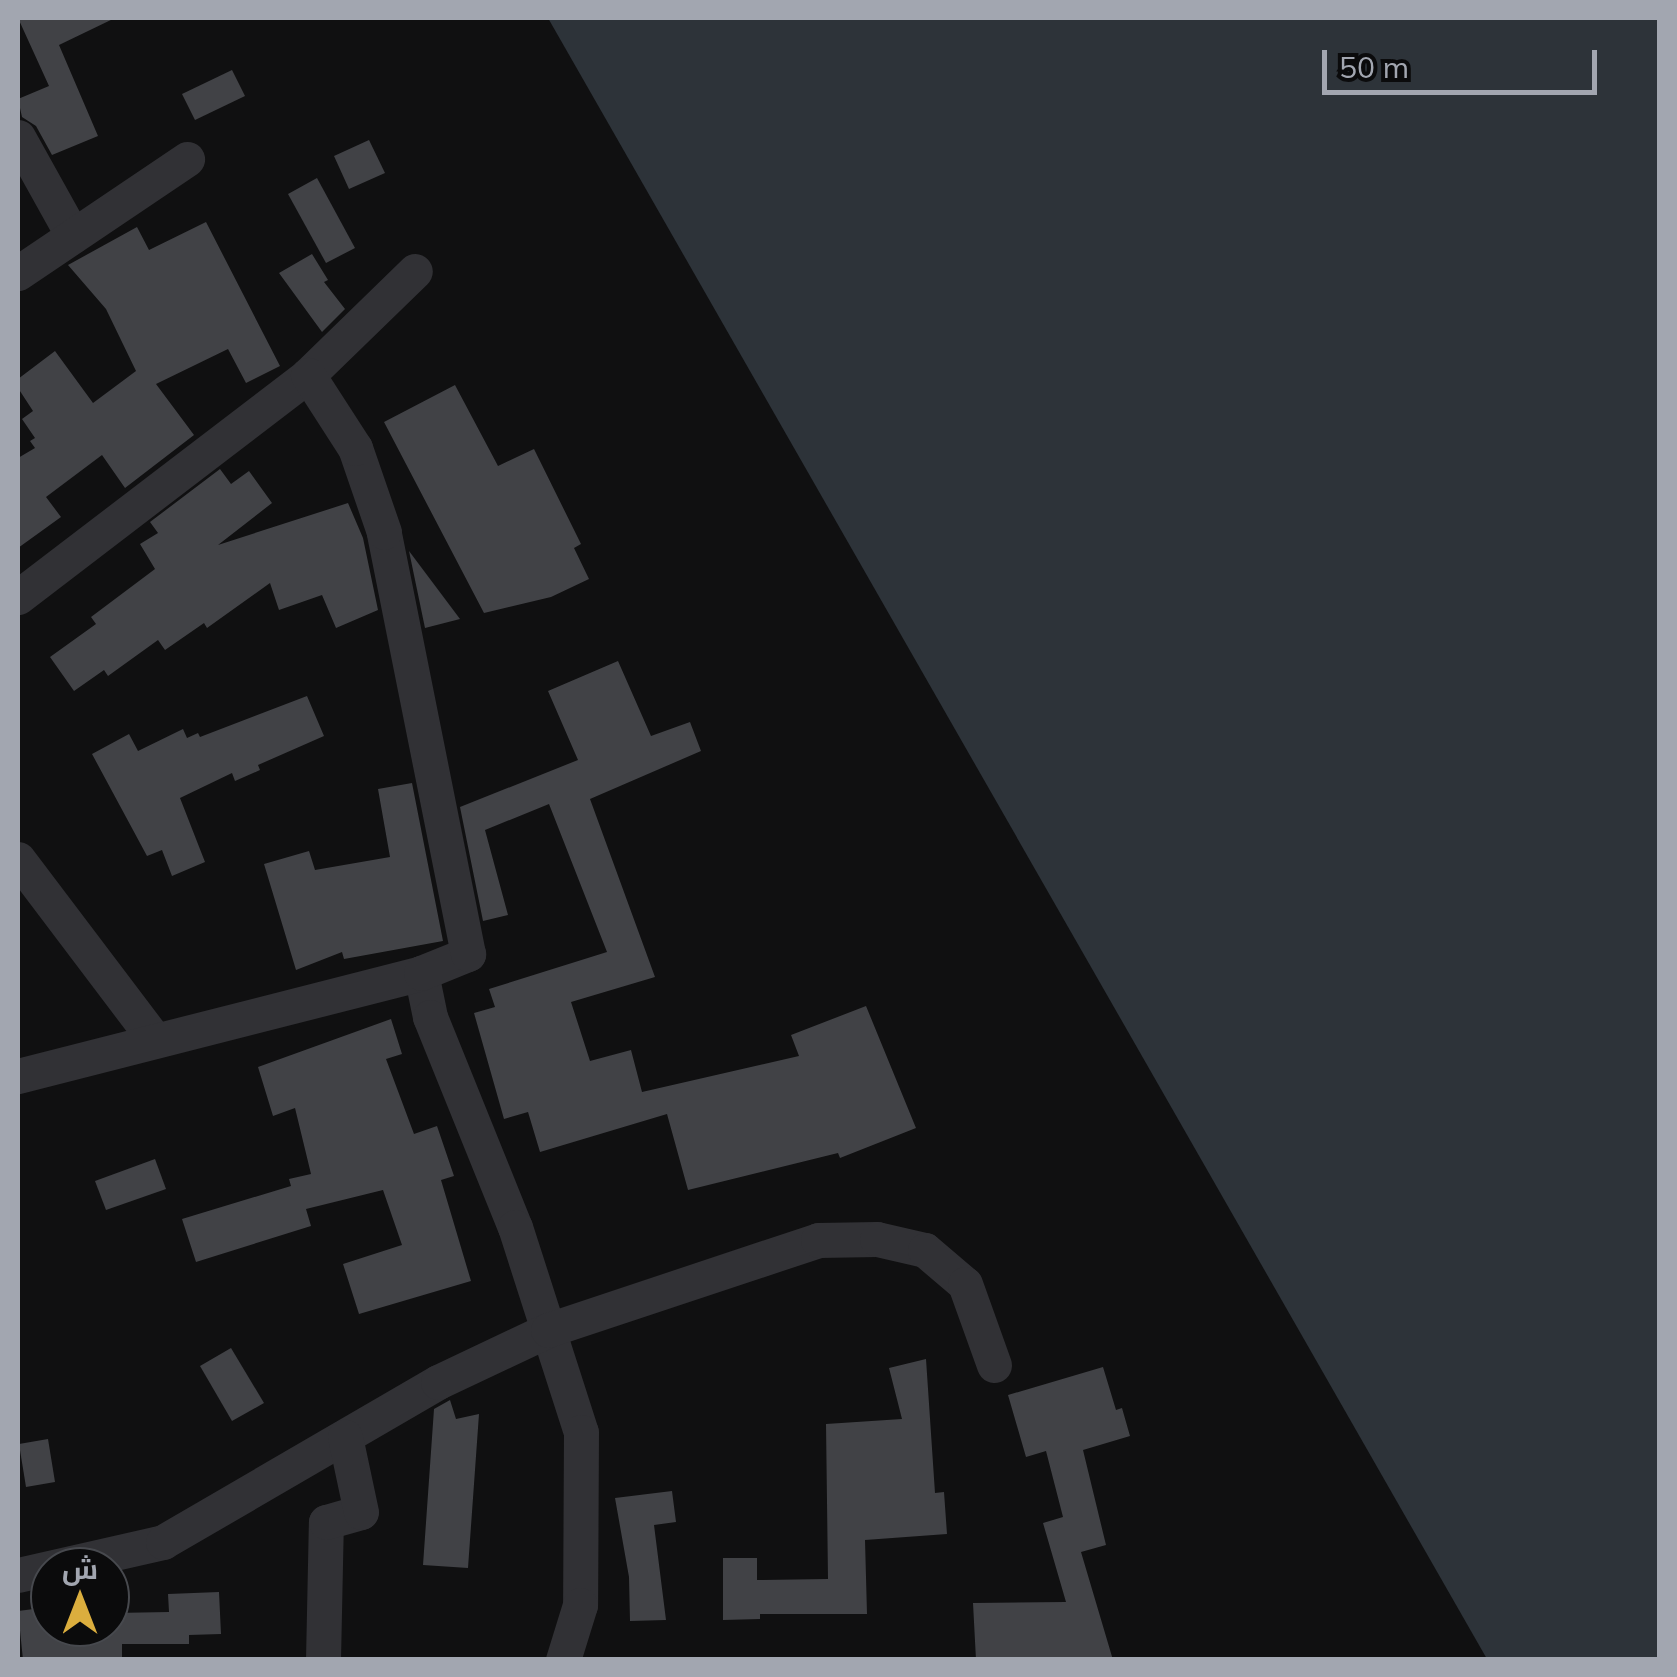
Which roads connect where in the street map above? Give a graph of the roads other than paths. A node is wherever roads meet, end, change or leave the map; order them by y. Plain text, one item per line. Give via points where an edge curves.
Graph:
1 (18, 136) edge
2 (187, 159) dead end
3 (74, 236) junction
4 (415, 271) dead end
5 (18, 274) edge
6 (308, 375) junction
7 (18, 597) edge
8 (18, 859) edge
9 (421, 974) junction
10 (155, 1040) junction
11 (18, 1076) edge
12 (548, 1330) junction
13 (994, 1365) dead end
14 (344, 1437) junction
15 (18, 1574) edge
16 (322, 1660) edge
17 (563, 1660) edge

1 - 3 street
2 - 3 street
3 - 5 street
4 - 6 street
6 - 7 street
6 - 9 street via 354,448 384,532 468,954
8 - 10 street
9 - 10 street
9 - 12 street via 430,1017 515,1227
10 - 11 street
12 - 13 street via 818,1240 877,1239 925,1250 965,1284
12 - 14 street via 438,1382
12 - 17 street via 581,1432 580,1605
14 - 15 street via 163,1542
14 - 16 street via 361,1512 326,1522

